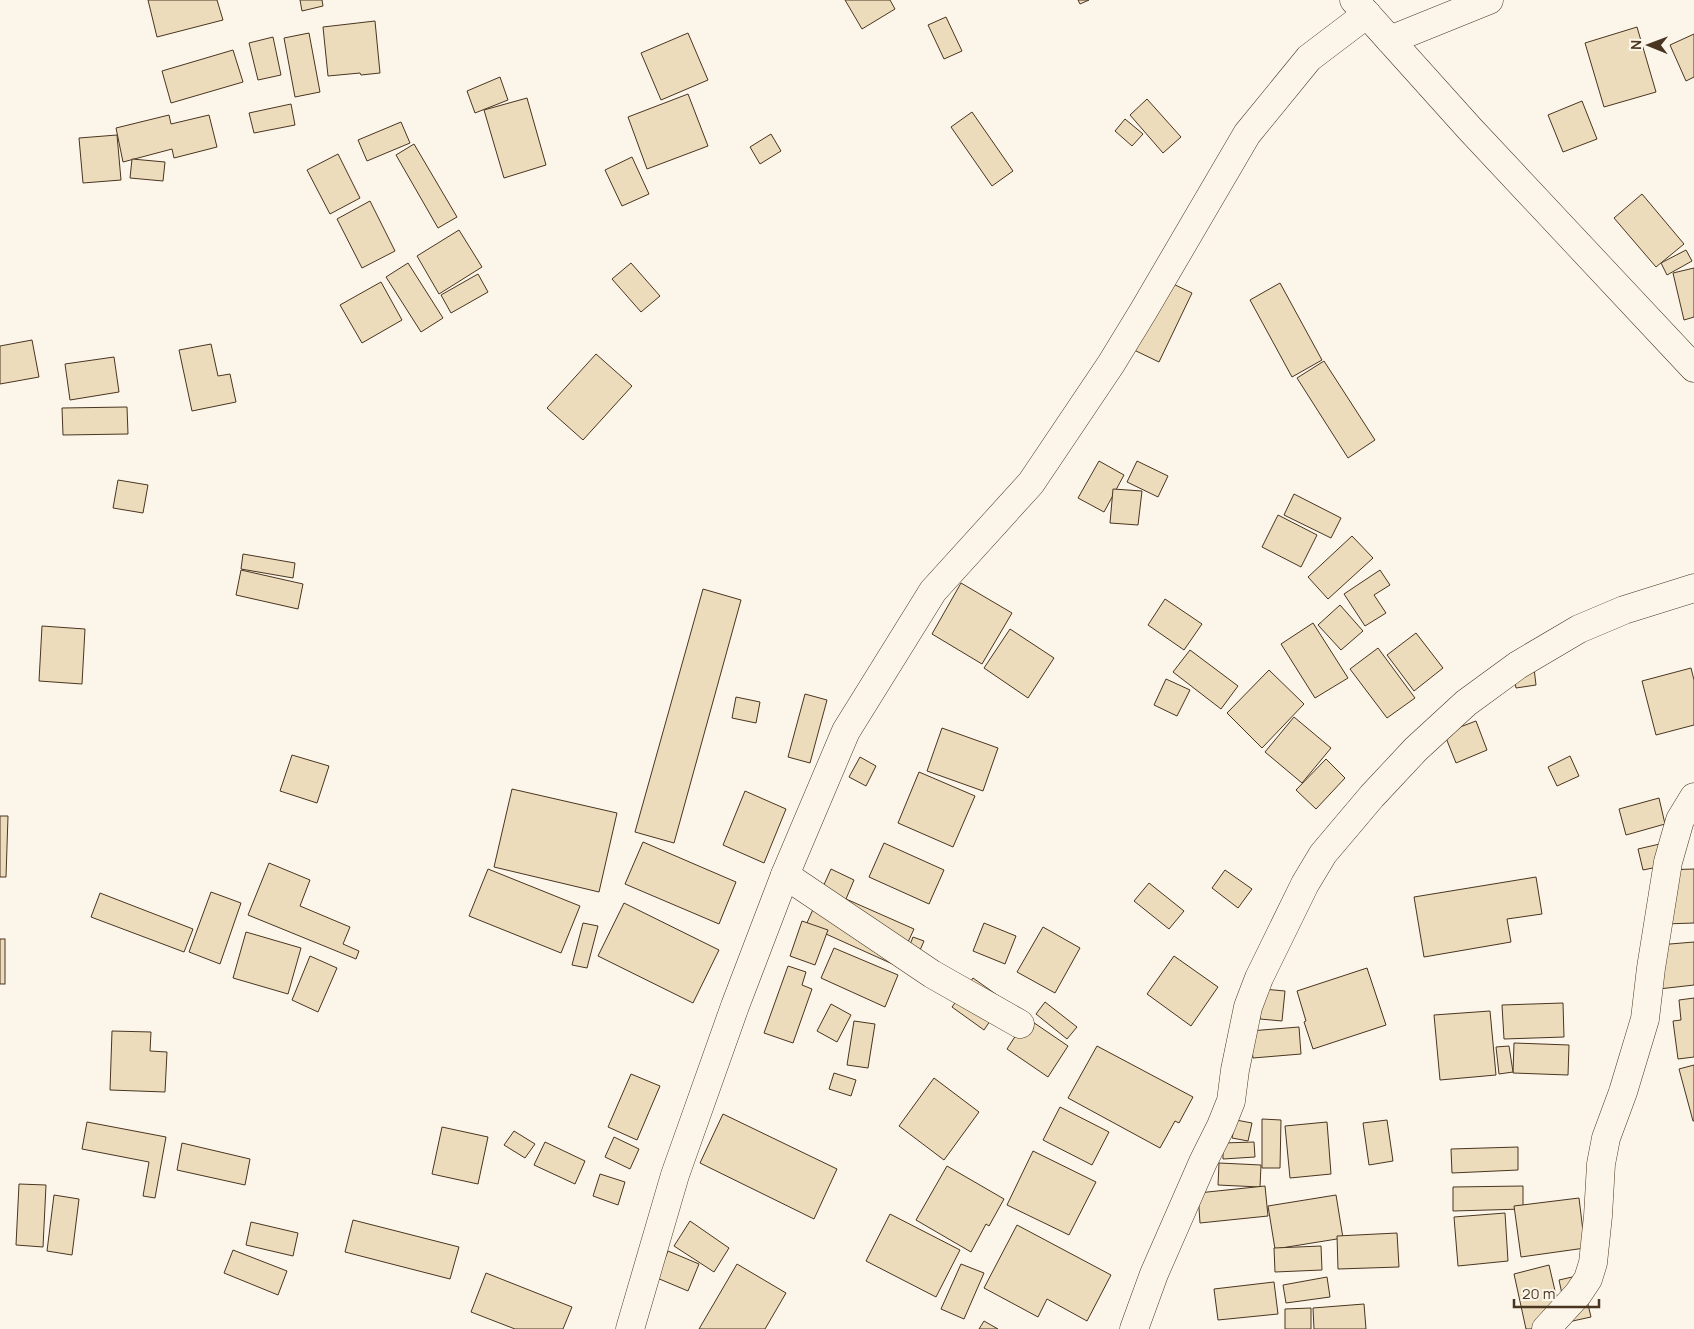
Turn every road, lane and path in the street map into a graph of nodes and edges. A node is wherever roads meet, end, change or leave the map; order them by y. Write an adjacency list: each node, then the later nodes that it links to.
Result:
1 (1489, 0): 3 (street)
2 (1360, 7): 3 (street); 7 (street)
3 (1390, 40): 4 (street)
4 (1694, 368)
5 (1694, 588): 10 (street)
6 (1694, 796): 11 (street)
7 (785, 875): 8 (street); 9 (street)
8 (1020, 1024)
9 (630, 1329)
10 (1134, 1329)
11 (1546, 1329)

